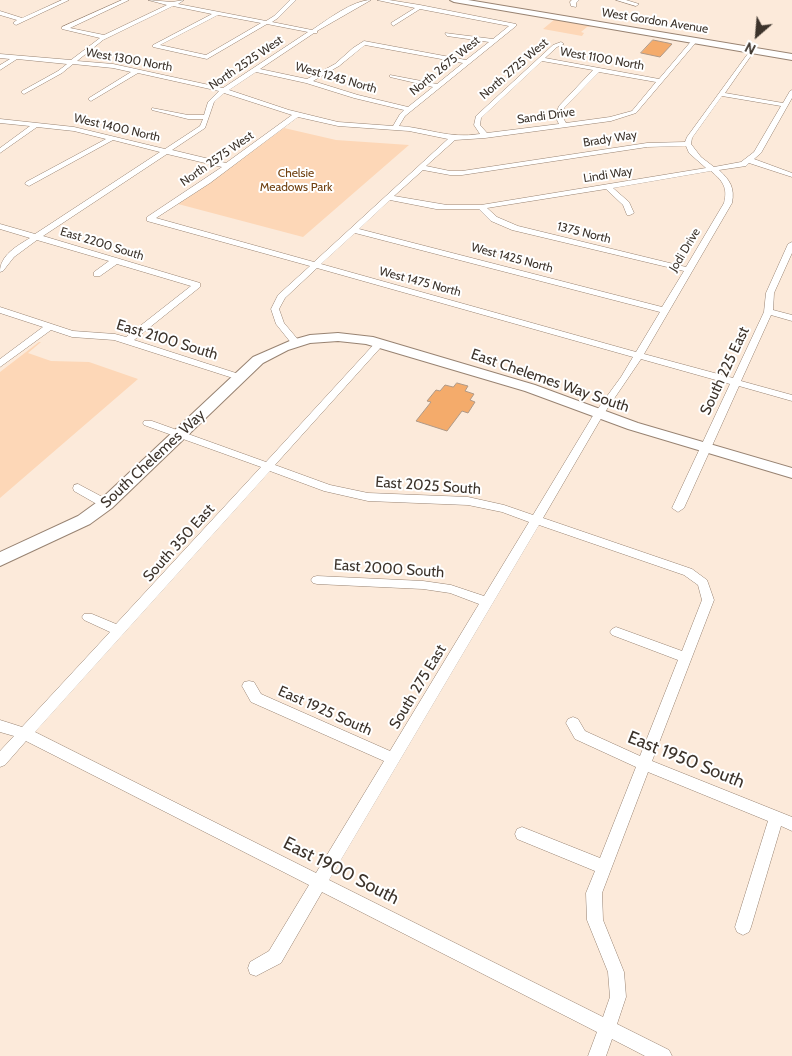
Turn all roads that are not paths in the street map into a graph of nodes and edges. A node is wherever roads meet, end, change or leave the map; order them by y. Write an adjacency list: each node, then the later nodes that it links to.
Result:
1 (66, 0): 11 (street)
2 (126, 0): 23 (street)
3 (151, 0): 12 (street)
4 (181, 0): 12 (street)
5 (293, 0): 19 (street)
6 (368, 0): 21 (street, North 2525 West)
7 (380, 0): 14 (street)
8 (454, 0): 15 (street, West Gordon Avenue)
9 (619, 0): 13 (street)
10 (46, 1): 11 (street)
11 (58, 4): 16 (street)
12 (173, 4): 17 (street); 23 (street)
13 (636, 4)
14 (420, 7): 18 (street); 20 (street)
15 (499, 8): 18 (street); 24 (street, West Gordon Avenue)
16 (0, 13)
17 (217, 13): 19 (street); 19 (street)
18 (485, 18): 25 (street, North 2675 West)
19 (268, 22): 21 (street)
20 (393, 24)
21 (315, 32): 35 (street, North 2525 West)
22 (447, 34): 25 (street)
23 (105, 37): 32 (street)
24 (695, 40): 27 (street, West Gordon Avenue); 40 (street, Sandi Drive)
25 (494, 41): 33 (street, North 2675 West)
26 (561, 44): 31 (street, North 2725 West)
27 (752, 50): 29 (street, West Gordon Avenue); 45 (street)
28 (0, 56): 30 (street, West 1300 North)
29 (792, 56)
30 (15, 58): 32 (street, West 1300 North); 34 (street)
31 (540, 59): 36 (street, West 1100 North); 56 (street, North 2725 West)
32 (72, 62): 37 (street, West 1300 North); 43 (street)
33 (466, 62): 39 (street); 41 (street, North 2675 West)
34 (0, 68)
35 (256, 70): 39 (street, West 1245 North); 42 (street, North 2525 West)
36 (597, 70): 40 (street, West 1100 North); 54 (street)
37 (136, 71): 42 (street, West 1300 North); 46 (street)
38 (392, 76): 41 (street)
39 (308, 81): 49 (street, West 1245 North)
40 (660, 81): 54 (street, Sandi Drive)
41 (437, 86): 49 (street, North 2675 West)
42 (224, 90): 50 (street, West 1300 North); 51 (street, North 2525 West)
43 (24, 92)
44 (792, 92): 47 (street)
45 (721, 94): 47 (street); 59 (street)
46 (91, 99)
47 (784, 105): 62 (street)
48 (154, 109): 51 (street)
49 (410, 109): 55 (street, North 2675 West)
50 (296, 115): 55 (street, Sandi Drive); 63 (street, North 2575 West)
51 (207, 117): 61 (street, North 2525 West)
52 (0, 121): 53 (street, West 1400 North)
53 (36, 125): 57 (street, West 1400 North); 60 (street)
54 (564, 125): 56 (street, Sandi Drive)
55 (395, 128): 58 (street, Sandi Drive)
56 (485, 136): 58 (street, Sandi Drive)
57 (112, 138): 61 (street, West 1400 North); 67 (street)
58 (453, 138): 64 (street)
59 (688, 144): 64 (street, Brady Way); 65 (street, Jodi Drive)
60 (0, 151)
61 (166, 151): 63 (street, West 1400 North); 75 (street, North 2525 West)
62 (749, 160): 65 (street, Lindi Way); 66 (street)
63 (228, 166): 72 (street, North 2575 West)
64 (422, 168): 69 (street)
65 (714, 170): 68 (street, Lindi Way); 80 (street, Jodi Drive)
66 (792, 175)
67 (29, 184)
68 (607, 186): 70 (street, Lindi Way); 71 (street)
69 (391, 198): 70 (street, Lindi Way); 74 (street)
70 (481, 206): 80 (street, 1375 North)
71 (630, 213)
72 (150, 220): 78 (street, West 1475 North)
73 (0, 226): 75 (street, East 2200 South)
74 (354, 230): 78 (street); 84 (street, West 1425 North)
75 (36, 237): 77 (street, East 2200 South); 79 (street, North 2525 West)
76 (792, 244): 81 (street, South 225 East)
77 (115, 261): 82 (street); 88 (street, East 2200 South)
78 (316, 266): 89 (street); 91 (street, West 1475 North)
79 (0, 268)
80 (688, 270): 84 (street, Jodi Drive)
81 (786, 270): 85 (street, South 225 East)
82 (97, 274)
83 (0, 310): 87 (street, East 2100 South)
84 (664, 310): 91 (street, Jodi Drive)
85 (768, 312): 86 (street); 94 (street, South 225 East)
86 (792, 318)
87 (50, 326): 88 (street, East 2100 South); 92 (street)
88 (128, 341): 93 (street, East 2100 South)
89 (295, 342): 90 (street, East Chelemes Way South); 93 (street, South Chelemes Way)
90 (379, 344): 96 (street, East Chelemes Way South); 100 (street, South 350 East)
91 (638, 355): 94 (street, West 1475 North); 96 (street, Jodi Drive)
92 (0, 364)
93 (239, 377): 98 (street, South Chelemes Way)
94 (736, 383): 95 (street, West 1475 North); 99 (street, South 225 East)
95 (792, 398)
96 (599, 414): 99 (street, East Chelemes Way South); 105 (street, South 275 East)
97 (148, 423): 98 (street, East 2025 South)
98 (180, 434): 100 (street, East 2025 South); 103 (street, South Chelemes Way)
99 (706, 447): 101 (street, East Chelemes Way South); 104 (street, South 225 East)
100 (268, 467): 105 (street, East 2025 South); 110 (street, South 350 East)
101 (792, 473)
102 (78, 488): 103 (street)
103 (106, 504): 106 (street, South Chelemes Way)
104 (678, 508)
105 (536, 520): 108 (street, South 275 East); 112 (street, East 2025 South)
106 (0, 560)
107 (317, 580): 108 (street, East 2000 South)
108 (487, 602): 117 (street, South 275 East)
109 (88, 617): 110 (street)
110 (119, 631): 116 (street, South 350 East)
111 (616, 632): 112 (street)
112 (686, 658): 119 (street)
113 (250, 686): 117 (street, East 1925 South)
114 (572, 724): 119 (street, East 1950 South)
115 (0, 726): 116 (street, East 1900 South)
116 (25, 734): 118 (street, South 350 East); 124 (street, East 1900 South)
117 (393, 759): 124 (street, South 275 East)
118 (0, 761)
119 (644, 764): 120 (street, East 1950 South); 123 (street)
120 (776, 817): 121 (street, East 1950 South); 125 (street)
121 (792, 824)
122 (522, 834): 123 (street)
123 (604, 868): 127 (street)
124 (320, 882): 126 (street, South 275 East); 127 (street, East 1900 South)
125 (743, 927)
126 (256, 968)
127 (607, 1028): 128 (street); 129 (street, East 1900 South)
128 (597, 1056)
129 (663, 1056)

